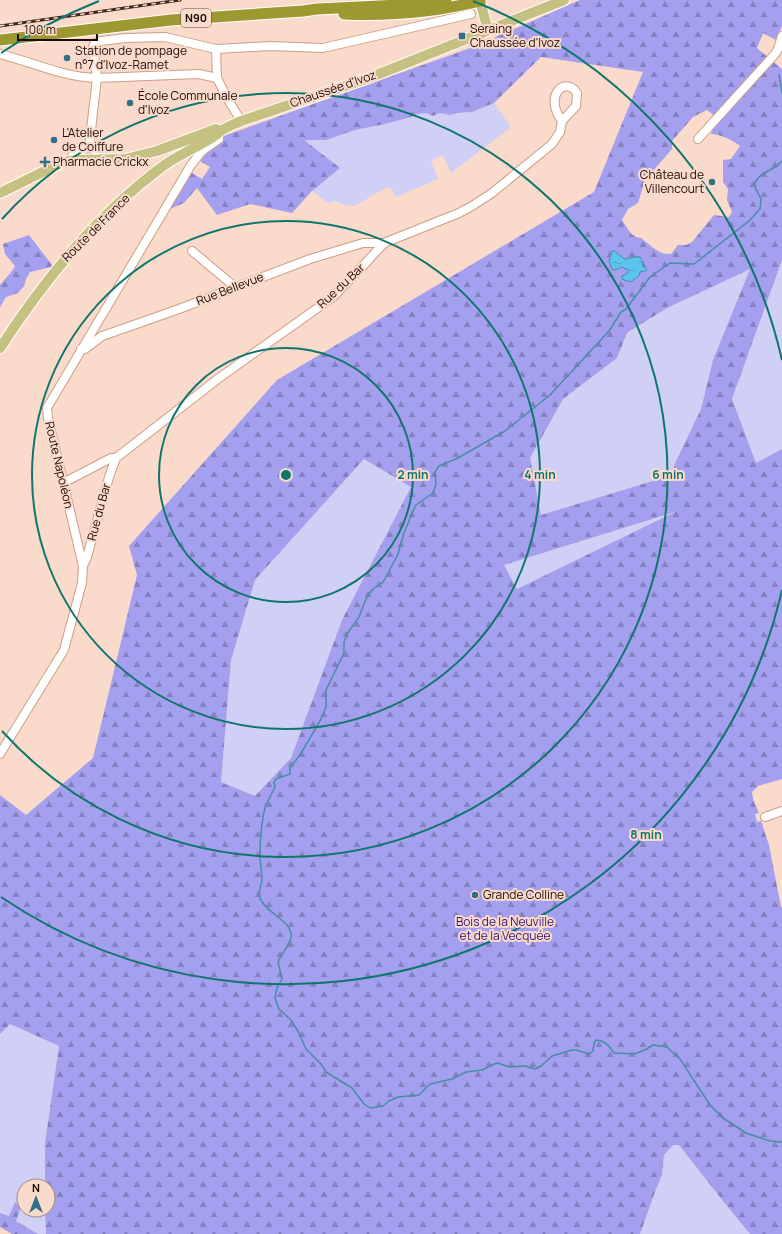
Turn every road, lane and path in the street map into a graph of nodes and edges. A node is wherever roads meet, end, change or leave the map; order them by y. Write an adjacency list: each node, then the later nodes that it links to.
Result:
1 (334, 0): 6 (highway)
2 (399, 0): 6 (highway, N90)
3 (446, 0): 6 (highway, N90)
4 (564, 0): 8 (main road, Chaussée d'Ivoz)
5 (480, 1): 6 (highway); 8 (main road)
6 (304, 8): 9 (highway, N90); 11 (highway, N90)
7 (471, 14): 12 (street)
8 (488, 30): 16 (main road, Chaussée d'Ivoz)
9 (0, 33)
10 (782, 36): 19 (street)
11 (0, 40)
12 (216, 49): 14 (street); 15 (street)
13 (0, 54): 14 (street)
14 (97, 78): 15 (street); 20 (street)
15 (217, 78): 16 (street)
16 (241, 121): 18 (main road, Chaussée d'Ivoz)
17 (562, 121): 24 (street, Rue du Bar)
18 (217, 134): 22 (main road, Chaussée d'Ivoz); 27 (main road, Route de France); 28 (street, Route Napoléon)
19 (698, 139)
20 (88, 147): 21 (street, Chaussée d'Ivoz); 22 (street)
21 (71, 160): 22 (main road, Chaussée d'Ivoz); 23 (main road, Chaussée d'Ivoz)
22 (104, 160)
23 (0, 193)
24 (384, 243): 26 (street, Rue Bellevue); 29 (street, Rue du Bar)
25 (192, 251): 26 (street)
26 (235, 287): 28 (street, Rue Bellevue)
27 (0, 348)
28 (81, 349): 30 (street, Route Napoléon)
29 (116, 458): 30 (street, Rue du Bar); 31 (street, Rue du Bar)
30 (63, 483): 31 (street, Route Napoléon)
31 (83, 566): 32 (street, Route Napoléon)
32 (0, 753)
33 (782, 811): 34 (street)
34 (765, 817)

